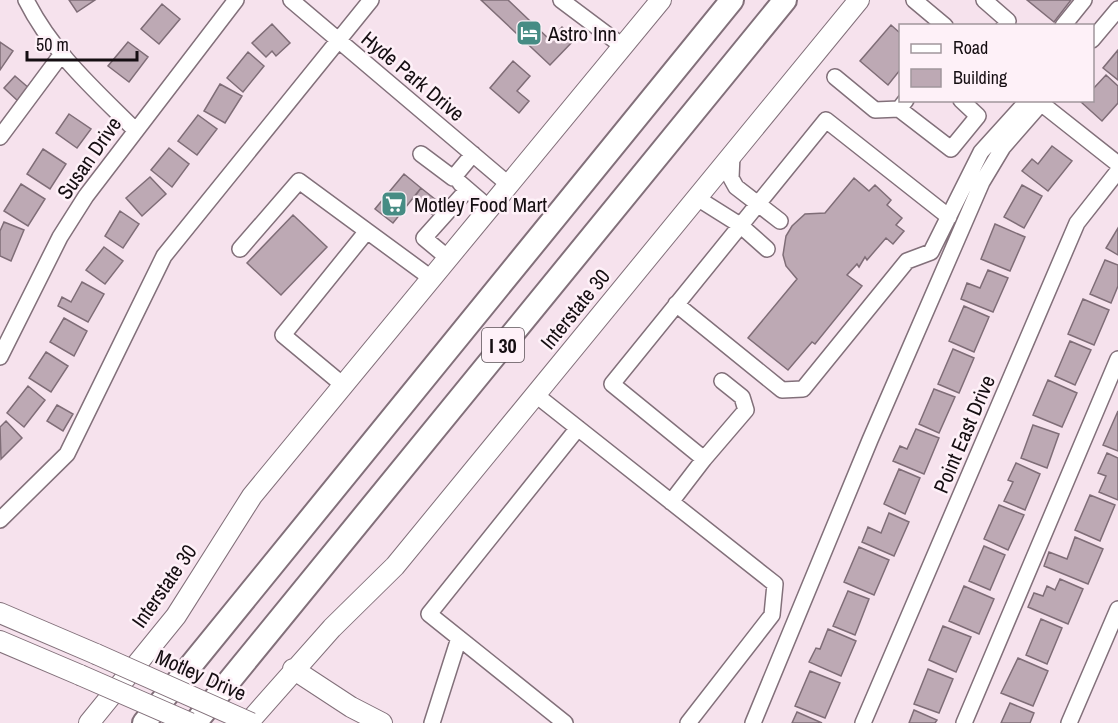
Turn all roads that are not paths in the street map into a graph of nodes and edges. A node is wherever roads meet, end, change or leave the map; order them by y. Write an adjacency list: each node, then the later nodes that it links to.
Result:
1 (26, 0): 20 (street)
2 (236, 0): 27 (street, Susan Drive)
3 (291, 0): 18 (street, Hyde Park Drive)
4 (371, 0): 18 (street)
5 (561, 0): 19 (street)
6 (661, 0): 19 (main road, Interstate 30)
7 (732, 0): 64 (highway, I 30)
8 (785, 0): 66 (highway, I 30)
9 (859, 0): 31 (main road, Interstate 30)
10 (914, 0): 14 (street)
11 (984, 0): 15 (street)
12 (1084, 0): 16 (street)
13 (1118, 9): 17 (street)
14 (943, 24)
15 (1008, 24)
16 (1065, 24)
17 (1094, 38)
18 (339, 40): 30 (street, Hyde Park Drive); 57 (street)
19 (621, 45): 35 (main road, Interstate 30)
20 (61, 55): 27 (street); 28 (street)
21 (835, 77): 26 (street)
22 (962, 102): 26 (street)
23 (1037, 102): 40 (street)
24 (1037, 102): 72 (street)
25 (1039, 102): 32 (street)
26 (902, 105)
27 (134, 129): 49 (street, Susan Drive)
28 (0, 137)
29 (421, 154): 34 (street)
30 (473, 154): 34 (street); 35 (street, Hyde Park Drive)
31 (732, 155): 37 (main road, Interstate 30); 38 (street)
32 (1118, 164)
33 (1118, 171): 73 (street, Point East Drive)
34 (453, 178): 36 (street)
35 (508, 184): 39 (main road, Interstate 30)
36 (467, 190): 39 (street); 46 (street)
37 (697, 198): 42 (street); 53 (main road, Interstate 30)
38 (758, 203): 40 (street); 41 (street); 42 (street)
39 (489, 208): 46 (main road, Interstate 30)
40 (949, 217): 48 (street)
41 (780, 221)
42 (740, 225): 45 (street); 48 (street)
43 (368, 231): 44 (street); 47 (street); 52 (street)
44 (240, 249)
45 (767, 249)
46 (448, 258): 47 (main road, Interstate 30)
47 (431, 278): 52 (main road, Interstate 30)
48 (676, 304): 55 (street)
49 (0, 357)
50 (1118, 359): 74 (street)
51 (722, 381): 55 (street)
52 (343, 385): 63 (main road, Interstate 30)
53 (536, 395): 54 (street); 62 (main road, Interstate 30)
54 (578, 428): 56 (street); 60 (street)
55 (704, 459): 56 (street)
56 (671, 502): 71 (street)
57 (0, 520)
58 (1118, 609): 75 (street)
59 (0, 613): 67 (main road, Motley Drive, bridge)
60 (459, 638): 69 (street); 70 (street)
61 (0, 641): 65 (main road, bridge)
62 (293, 669): 67 (main road, Interstate 30); 68 (main road)
63 (89, 723)
64 (144, 723)
65 (190, 723)
66 (195, 723)
67 (249, 723)
68 (382, 723)
69 (432, 723)
70 (566, 723)
71 (688, 723)
72 (753, 723)
73 (863, 723)
74 (964, 723)
75 (1069, 723)

